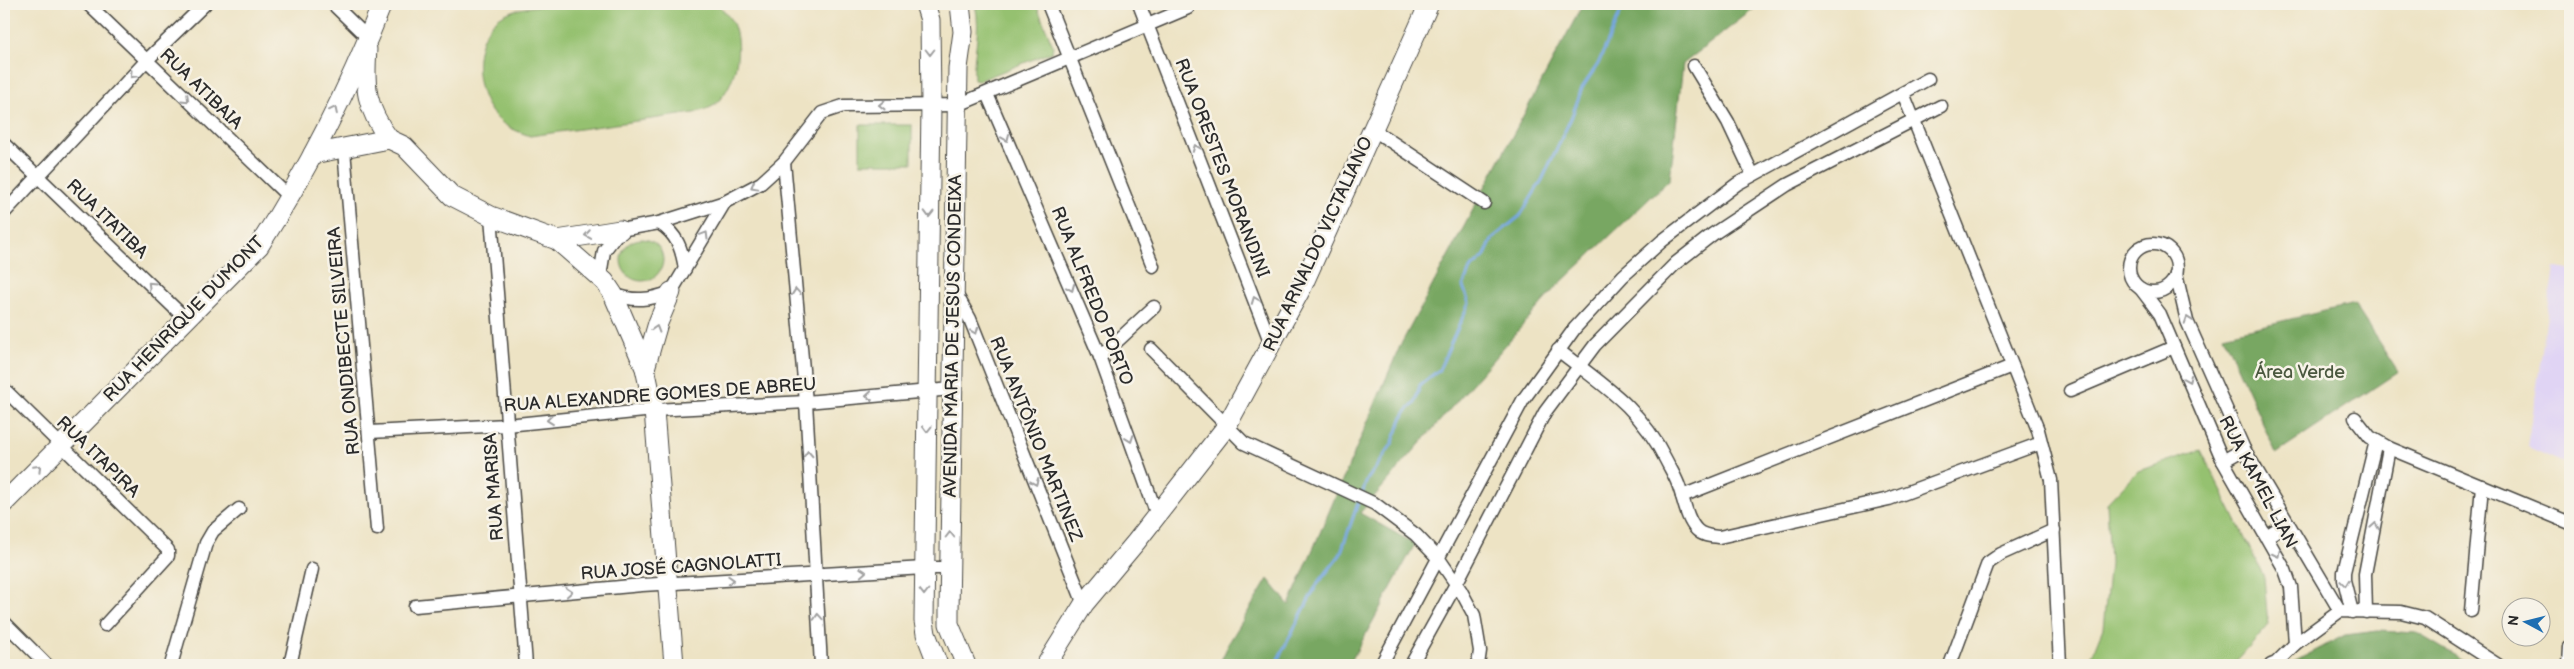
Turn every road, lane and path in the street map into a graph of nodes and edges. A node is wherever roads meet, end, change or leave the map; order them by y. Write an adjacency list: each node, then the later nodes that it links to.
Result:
1 (88, 4): 14 (street, RUA ATIBAIA)
2 (205, 4): 14 (street)
3 (333, 4): 12 (street)
4 (382, 4): 12 (street, RUA HENRIQUE DUMONT)
5 (925, 4): 19 (street, AVENIDA MARIA DE JESUS CONDEIXA, one-way to 19)
6 (960, 4): 20 (street, AVENIDA MARIA DE JESUS CONDEIXA)
7 (1048, 4): 13 (street)
8 (1139, 4): 11 (street, RUA ORESTES MORANDINI)
9 (1429, 4): 23 (street, RUA ARNALDO VICTALIANO)
10 (1188, 8): 11 (street)
11 (1148, 24): 13 (street); 49 (street, RUA ORESTES MORANDINI, one-way to 11)
12 (368, 38): 24 (street); 27 (street, RUA HENRIQUE DUMONT, one-way to 12)
13 (1068, 58): 18 (street); 39 (street)
14 (146, 61): 30 (street, one-way to 30); 31 (street, RUA ATIBAIA, one-way to 31)
15 (1694, 66): 29 (street)
16 (1928, 79): 17 (street)
17 (1903, 93): 22 (street); 29 (street)
18 (987, 94): 20 (street); 53 (street, RUA ALFREDO PORTO, one-way to 53)
19 (931, 105): 20 (street); 28 (street, one-way to 28); 59 (street, AVENIDA MARIA DE JESUS CONDEIXA, one-way to 59)
20 (958, 105): 43 (street, AVENIDA MARIA DE JESUS CONDEIXA)
21 (1941, 106): 22 (street)
22 (1914, 120): 54 (street); 55 (street)
23 (1372, 129): 33 (street); 49 (street, RUA ARNALDO VICTALIANO)
24 (389, 139): 26 (street); 35 (street)
25 (4, 144): 30 (street, RUA ITATIBA)
26 (344, 150): 27 (street); 66 (street, RUA ONDIBECTE SILVEIRA)
27 (313, 154): 31 (street, RUA HENRIQUE DUMONT)
28 (784, 162): 32 (street, one-way to 32); 61 (street, one-way to 28)
29 (1753, 175): 52 (street)
30 (39, 178): 34 (street); 48 (street, RUA ITATIBA, one-way to 30)
31 (290, 198): 48 (street, RUA HENRIQUE DUMONT)
32 (725, 202): 36 (street); 40 (street, one-way to 32)
33 (1484, 203)
34 (4, 213)
35 (491, 216): 38 (street); 64 (street, RUA MARISA)
36 (659, 223): 37 (street); 40 (street)
37 (620, 230): 38 (street, one-way to 38); 42 (street)
38 (556, 240): 42 (street)
39 (1153, 266)
40 (685, 269): 45 (street)
41 (2176, 274): 44 (street); 44 (street); 71 (street, RUA KAMEL LIAN, one-way to 41)
42 (600, 276): 46 (street)
43 (953, 288): 58 (street, AVENIDA MARIA DE JESUS CONDEIXA); 93 (street, RUA ANTÔNIO MARTINEZ, one-way to 93)
44 (2141, 290): 50 (street, RUA KAMEL LIAN)
45 (671, 292): 46 (street); 56 (street, one-way to 45)
46 (613, 294): 56 (street)
47 (1154, 307): 53 (street)
48 (186, 319): 69 (street, RUA HENRIQUE DUMONT)
49 (1272, 346): 65 (street, RUA ARNALDO VICTALIANO)
50 (2174, 347): 60 (street); 72 (street, RUA KAMEL LIAN, one-way to 72)
51 (1151, 350): 65 (street)
52 (1558, 350): 54 (street); 85 (street)
53 (1100, 357): 77 (street, RUA ALFREDO PORTO, one-way to 77)
54 (1579, 366): 74 (street); 91 (street)
55 (2012, 366): 68 (street); 74 (street)
56 (645, 368): 62 (street)
57 (4, 389): 69 (street, RUA ITAPIRA)
58 (952, 389): 59 (street, RUA ALEXANDRE GOMES DE ABREU); 87 (street, AVENIDA MARIA DE JESUS CONDEIXA, one-way to 58)
59 (928, 391): 61 (street, RUA ALEXANDRE GOMES DE ABREU, one-way to 61); 86 (street, AVENIDA MARIA DE JESUS CONDEIXA, one-way to 86)
60 (2070, 391)
61 (806, 402): 62 (street, RUA ALEXANDRE GOMES DE ABREU); 89 (street, one-way to 61)
62 (654, 410): 64 (street, RUA ALEXANDRE GOMES DE ABREU, one-way to 64); 90 (street)
63 (2355, 418): 67 (street)
64 (507, 424): 66 (street, RUA ALEXANDRE GOMES DE ABREU); 92 (street, RUA MARISA)
65 (1226, 427): 77 (street, RUA ARNALDO VICTALIANO); 85 (street)
66 (370, 432): 80 (street, RUA ONDIBECTE SILVEIRA)
67 (2376, 441): 70 (street); 82 (street)
68 (2041, 442): 74 (street); 81 (street)
69 (60, 445): 75 (street, RUA HENRIQUE DUMONT, one-way to 69); 99 (street, RUA ITAPIRA)
70 (2389, 448): 73 (street); 84 (street, one-way to 70)
71 (2244, 449): 72 (street); 78 (street, RUA KAMEL LIAN)
72 (2223, 460): 83 (street, RUA KAMEL LIAN)
73 (2482, 486): 79 (street); 95 (street)
74 (1682, 496)
75 (4, 503)
76 (239, 509): 103 (street)
77 (1157, 515): 93 (street, RUA ARNALDO VICTALIANO)
78 (2288, 523): 83 (street); 96 (street, RUA KAMEL LIAN)
79 (2570, 523)
80 (377, 530)
81 (2054, 530): 114 (street); 115 (street)
82 (2354, 534): 84 (street); 96 (street, one-way to 96)
83 (2268, 536): 100 (street, RUA KAMEL LIAN, one-way to 100)
84 (2371, 547): 97 (street)
85 (1439, 559): 91 (street); 111 (street)
86 (924, 568): 87 (street, RUA JOSÉ CAGNOLATTI); 89 (street, RUA JOSÉ CAGNOLATTI, one-way to 86); 108 (street, AVENIDA MARIA DE JESUS CONDEIXA, one-way to 108)
87 (950, 568): 109 (street, AVENIDA MARIA DE JESUS CONDEIXA)
88 (312, 569): 104 (street)
89 (815, 575): 90 (street, RUA JOSÉ CAGNOLATTI, one-way to 89); 107 (street, one-way to 89)
90 (668, 584): 92 (street, RUA JOSÉ CAGNOLATTI, one-way to 90); 106 (street)
91 (1456, 584): 112 (street); 113 (street)
92 (520, 596): 94 (street, RUA JOSÉ CAGNOLATTI); 105 (street, RUA MARISA)
93 (1084, 604): 110 (street, RUA ARNALDO VICTALIANO)
94 (415, 606)
95 (2471, 611)
96 (2346, 612): 97 (street); 100 (street)
97 (2366, 612): 117 (street)
98 (4, 622): 102 (street)
99 (105, 625)
100 (2295, 644): 116 (street)
101 (2570, 647): 118 (street)
102 (47, 665)
103 (171, 665)
104 (290, 665)
105 (526, 665)
106 (674, 665)
107 (821, 665)
108 (938, 665)
109 (966, 665)
110 (1046, 665)
111 (1381, 665)
112 (1411, 665)
113 (1478, 665)
114 (1950, 665)
115 (2060, 665)
116 (2271, 665)
117 (2498, 665)
118 (2568, 665)

